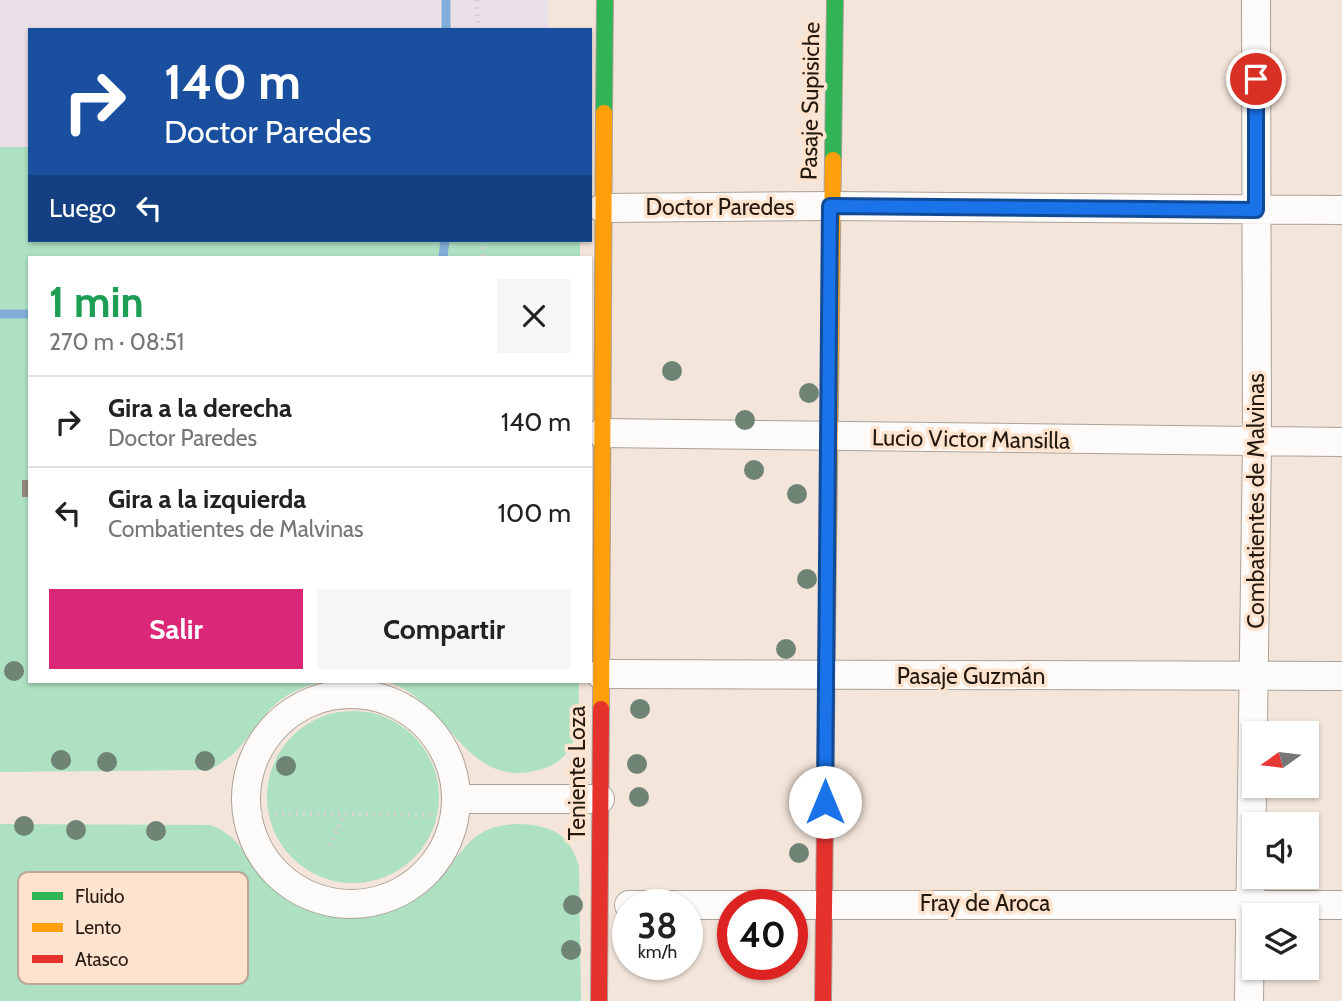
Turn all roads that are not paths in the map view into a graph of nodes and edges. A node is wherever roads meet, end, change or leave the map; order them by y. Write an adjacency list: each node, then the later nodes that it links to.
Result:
1 (605, 0): 5 (main road, Teniente Loza)
2 (835, 0): 4 (main road, Pasaje Supisiche)
3 (1256, 0): 6 (street, Combatientes de Malvinas)
4 (830, 206): 5 (street, Doctor Paredes); 6 (street, Doctor Paredes); 9 (main road, Pasaje Supisiche)
5 (602, 208): 8 (main road, Teniente Loza)
6 (1256, 210): 7 (street, Doctor Paredes); 10 (street, Combatientes de Malvinas)
7 (1342, 210)
8 (601, 433): 9 (street, Lucio Victor Mansilla); 12 (main road, Teniente Loza)
9 (830, 437): 10 (street, Lucio Victor Mansilla); 13 (main road, Pasaje Supisiche)
10 (1257, 442): 11 (street, Lucio Victor Mansilla); 14 (street, Combatientes de Malvinas)
11 (1342, 442)
12 (600, 674): 13 (street, Pasaje Guzmán); 17 (main road, Teniente Loza)
13 (825, 676): 14 (street, Pasaje Guzmán); 19 (main road, Pasaje Supisiche)
14 (1255, 676): 15 (street, Pasaje Guzmán); 20 (street, Combatientes de Malvinas)
15 (1342, 676)
16 (343, 687): 18 (street); 18 (street)
17 (600, 799): 18 (street); 23 (main road, Teniente Loza)
18 (456, 807)
19 (824, 903): 21 (street, Fray de Aroca); 22 (street, Fray de Aroca); 29 (main road, Pasaje Supisiche)
20 (1249, 903)
21 (703, 904)
22 (1242, 904)
23 (599, 905): 24 (street, Fray de Aroca); 28 (main road, Teniente Loza)
24 (612, 905)
25 (1319, 905): 26 (street, Fray de Aroca)
26 (1342, 905)
27 (1249, 980): 30 (street, Combatientes de Malvinas)
28 (599, 1001)
29 (823, 1001)
30 (1249, 1001)

